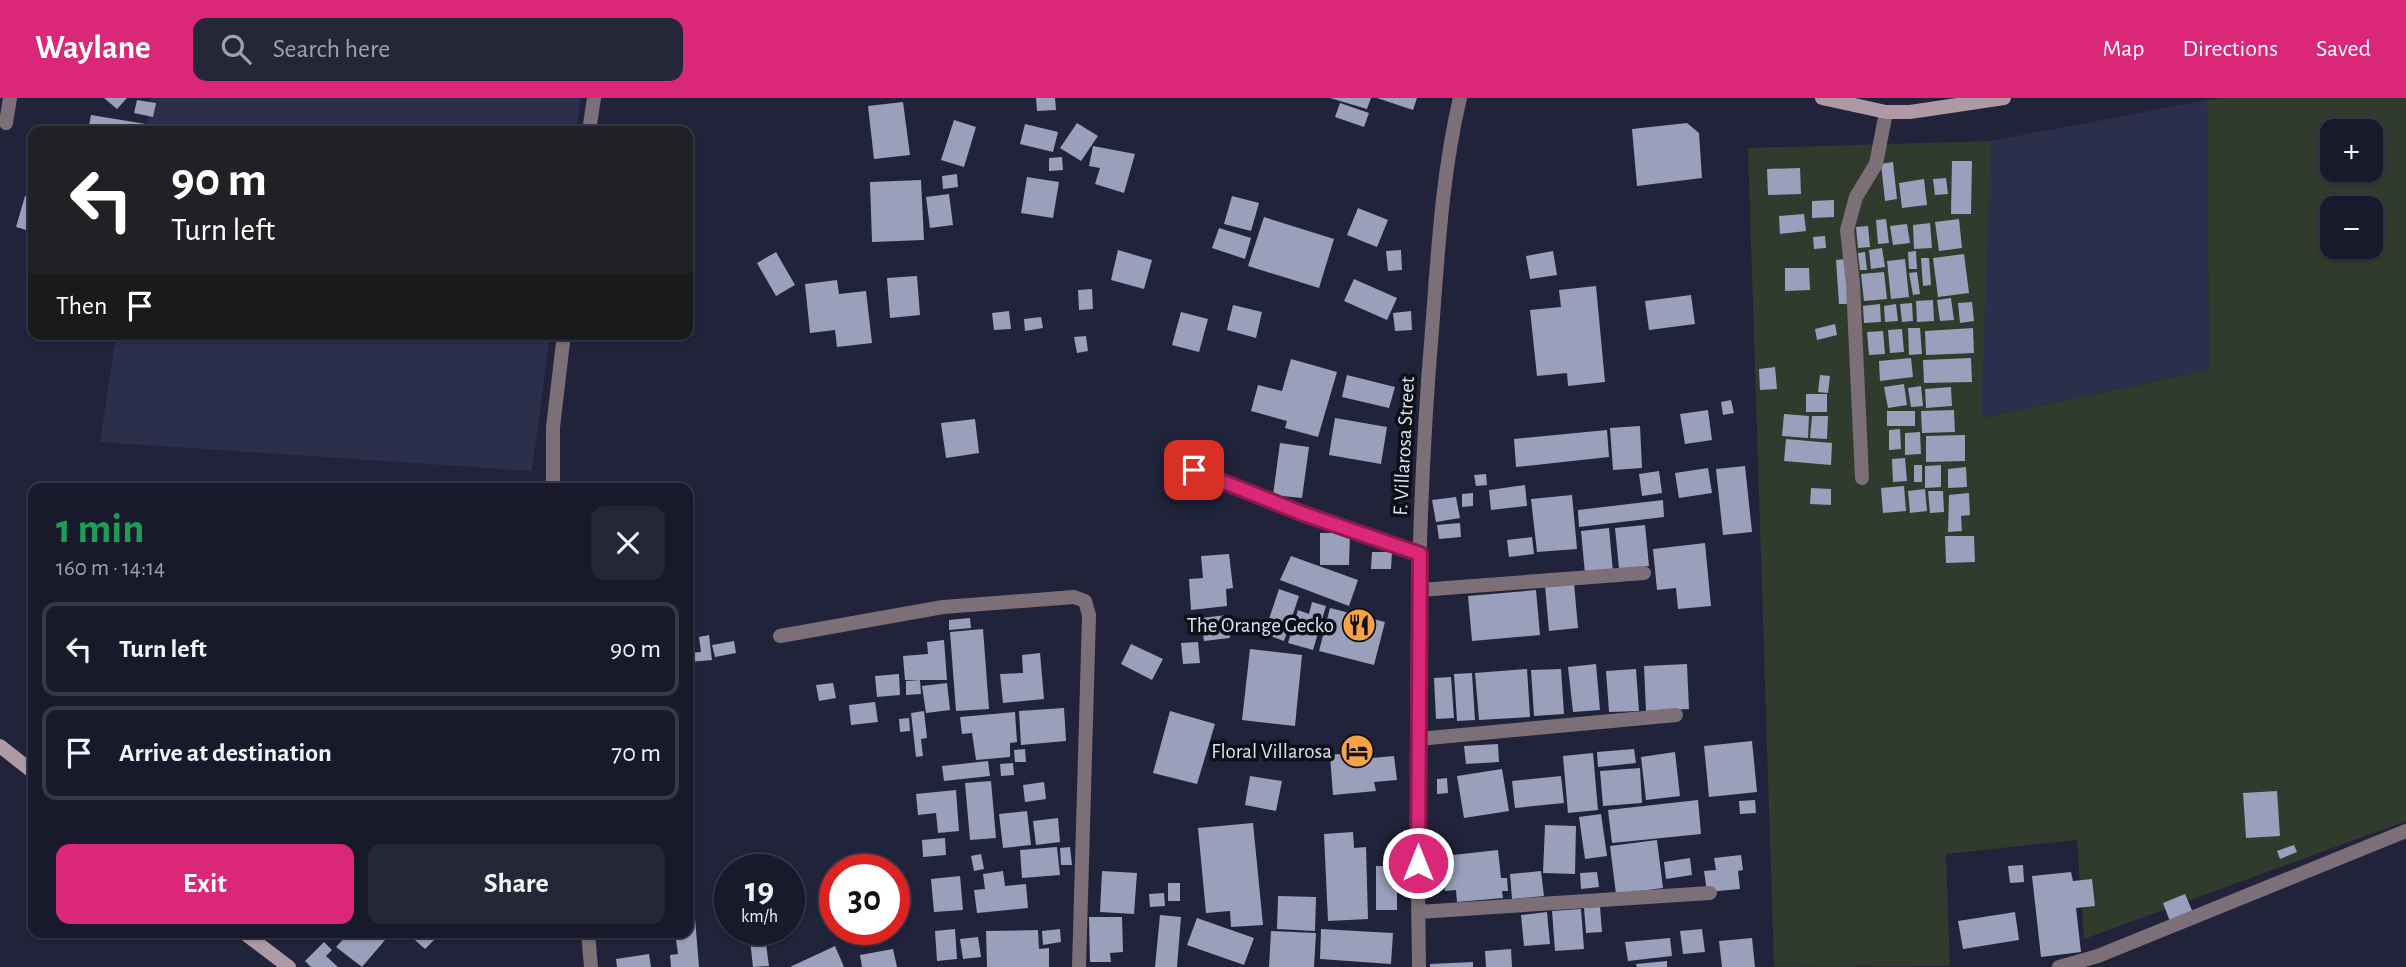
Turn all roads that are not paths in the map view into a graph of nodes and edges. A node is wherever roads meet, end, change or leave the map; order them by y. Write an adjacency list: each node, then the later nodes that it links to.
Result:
1 (10, 98): 7 (street)
2 (594, 98): 8 (street)
3 (1460, 98): 13 (street, F. Villarosa Street)
4 (1822, 98): 6 (street)
5 (2004, 98): 6 (street)
6 (1886, 111): 11 (street)
7 (6, 123)
8 (590, 126)
9 (563, 340): 12 (street)
10 (1194, 470): 13 (street)
11 (1862, 478)
12 (553, 483)
13 (1420, 554): 15 (street, F. Villarosa Street)
14 (1644, 573): 15 (street)
15 (1420, 590): 18 (street, F. Villarosa Street)
16 (780, 636): 28 (street)
17 (1676, 715): 18 (street)
18 (1418, 739): 23 (street, F. Villarosa Street)
19 (0, 747): 20 (street)
20 (28, 768)
21 (2406, 831): 30 (street)
22 (1710, 893): 23 (street)
23 (1418, 912): 29 (street, F. Villarosa Street)
24 (251, 938): 26 (street)
25 (588, 938): 27 (street)
26 (289, 967)
27 (590, 967)
28 (1079, 967)
29 (1419, 967)
30 (2059, 967)

